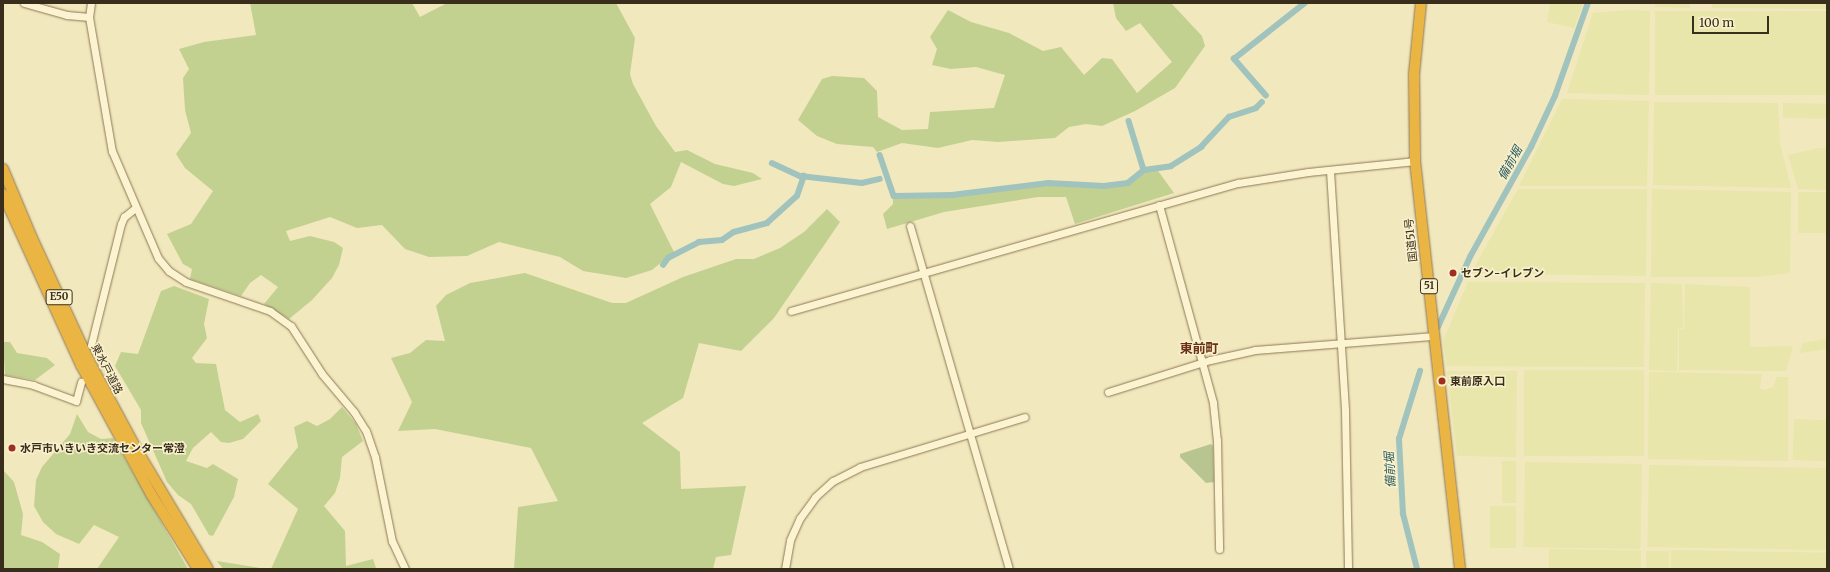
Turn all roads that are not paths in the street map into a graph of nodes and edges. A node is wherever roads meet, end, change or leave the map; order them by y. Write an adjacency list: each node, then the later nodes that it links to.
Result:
1 (24, 3): 4 (street)
2 (91, 3): 4 (street)
3 (1420, 3): 5 (highway, 国道51号 / 51)
4 (89, 17): 10 (street)
5 (1415, 161): 7 (street); 14 (highway, 国道51号 / 51)
6 (3, 169): 22 (highway, 東水戸道路 / E50)
7 (1330, 170): 9 (street); 15 (street)
8 (3, 194): 22 (highway, 東水戸道路 / E50)
9 (1158, 206): 12 (street); 17 (street)
10 (135, 208): 16 (street); 28 (street)
11 (910, 226): 12 (street)
12 (924, 273): 13 (street); 23 (street)
13 (791, 311)
14 (1434, 336): 15 (street); 32 (highway, 国道51号 / 51)
15 (1340, 344): 17 (street); 31 (street)
16 (91, 345)
17 (1203, 362): 20 (street); 24 (street)
18 (3, 379): 19 (street)
19 (81, 382)
20 (1108, 392)
21 (1025, 417): 23 (street)
22 (118, 425): 25 (highway, 東水戸道路 / E50)
23 (970, 433): 29 (street); 30 (street)
24 (1219, 548)
25 (195, 557): 26 (highway, 東水戸道路 / E50); 27 (highway, 東水戸道路 / E50)
26 (198, 569)
27 (208, 569)
28 (405, 569)
29 (785, 569)
30 (1009, 569)
31 (1348, 569)
32 (1460, 569)

